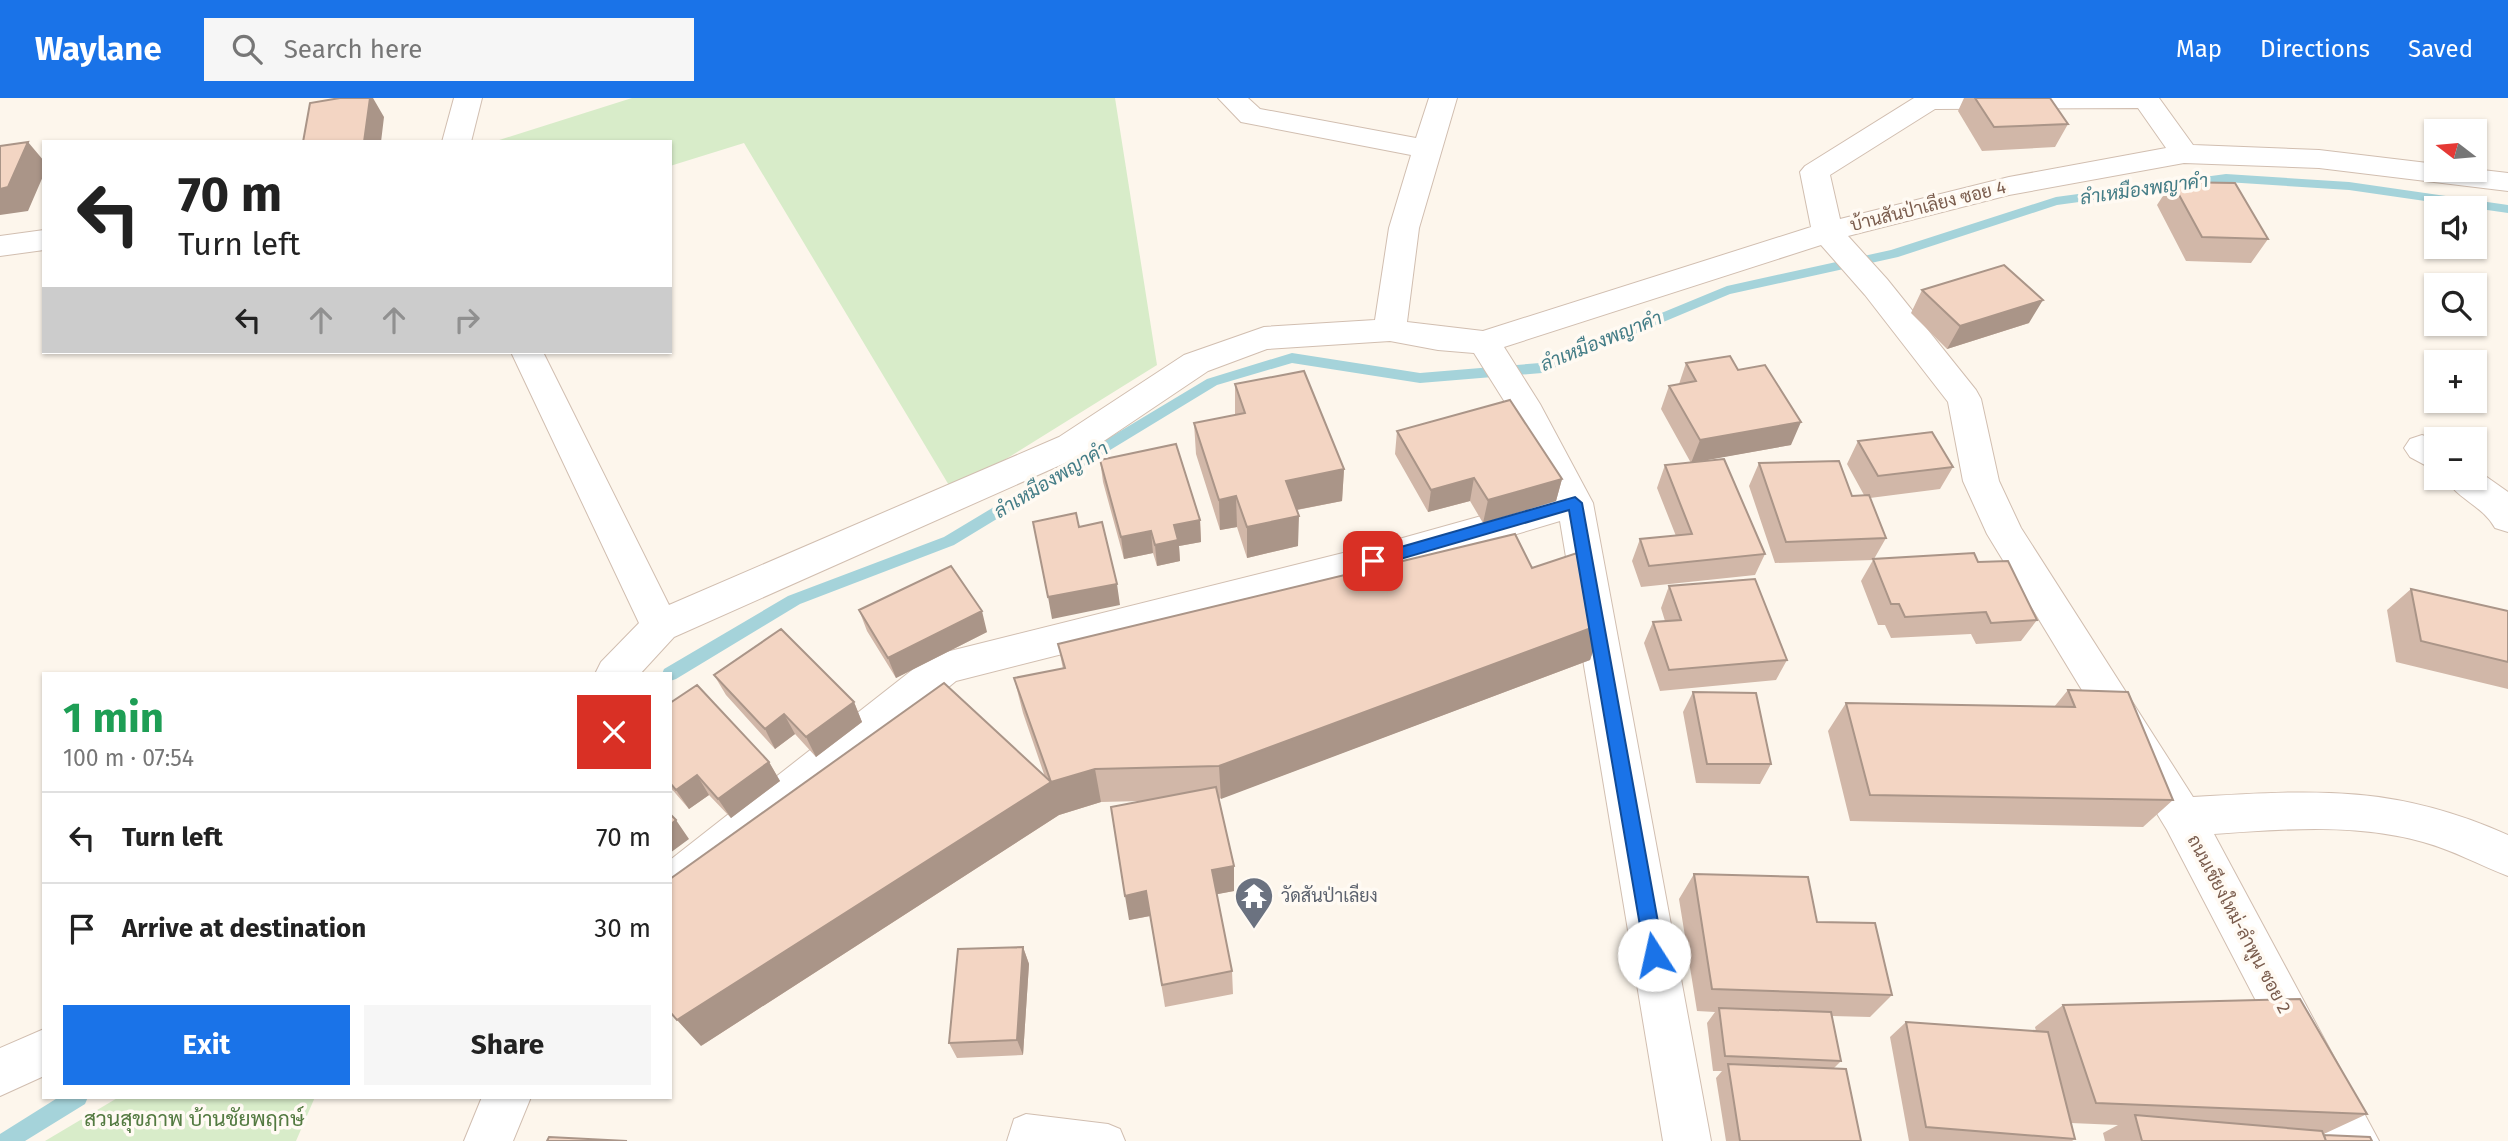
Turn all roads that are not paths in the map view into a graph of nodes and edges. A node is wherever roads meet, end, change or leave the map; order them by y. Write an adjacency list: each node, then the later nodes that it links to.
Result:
1 (468, 98): 5 (street)
2 (1232, 98): 6 (street)
3 (1443, 98): 6 (street)
4 (2146, 99): 7 (street); 9 (street)
5 (457, 140)
6 (1426, 149): 12 (street)
7 (2184, 154): 8 (street, บ้านสันป่าเลียง ซอย 4); 9 (street, บ้านสันป่าเลียง ซอย 4)
8 (2508, 182)
9 (1834, 239): 14 (street); 20 (street, บ้านสันป่าเลียง ซอย 4)
10 (42, 240): 11 (street)
11 (0, 246)
12 (1390, 330): 14 (street); 18 (street)
13 (528, 354): 18 (street)
14 (1493, 355): 16 (street)
15 (2479, 490): 17 (street)
16 (1575, 503): 22 (street); 29 (street)
17 (2508, 518)
18 (660, 626): 19 (street)
19 (617, 672)
20 (2182, 817): 21 (street); 30 (street, ถนนเชียงใหม่-ลำพูน ซอย 2)
21 (2508, 856)
22 (672, 885)
23 (42, 1053): 24 (street)
24 (0, 1072)
25 (506, 1099): 26 (street)
26 (488, 1141)
27 (1024, 1141): 28 (lane)
28 (1108, 1141)
29 (1687, 1141)
30 (2356, 1141)

